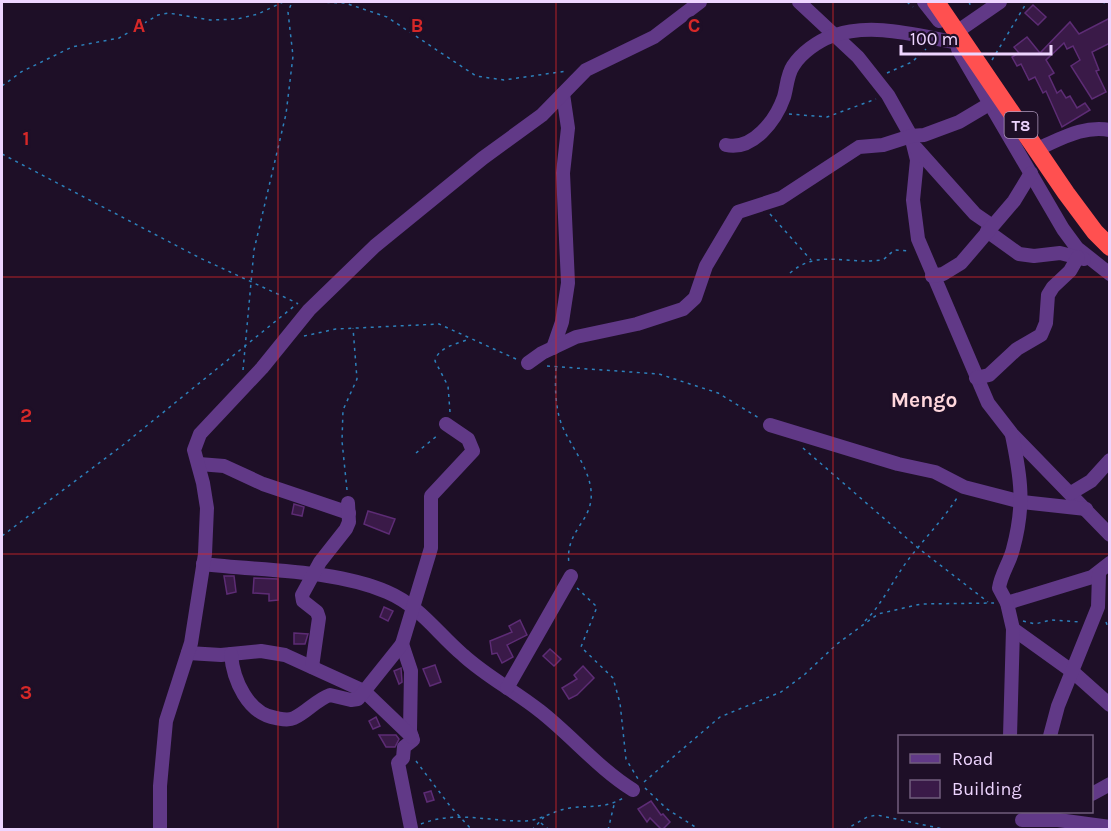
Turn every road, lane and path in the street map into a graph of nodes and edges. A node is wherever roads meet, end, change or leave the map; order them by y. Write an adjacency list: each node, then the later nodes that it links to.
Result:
1 (282, 2): 16 (path)
2 (292, 2): 37 (path)
3 (319, 2): 15 (path)
4 (700, 2): 15 (street)
5 (800, 2): 12 (street)
6 (924, 2): 13 (street)
7 (936, 2): 13 (highway, T8)
8 (1000, 2): 13 (street)
9 (1027, 2): 14 (path)
10 (1102, 2): 11 (path)
11 (1110, 4)
12 (835, 35): 13 (street); 18 (street); 20 (street)
13 (956, 37): 14 (highway, T8); 19 (street)
14 (985, 70): 24 (highway, T8)
15 (578, 77): 17 (street)
16 (2, 86)
17 (563, 94): 40 (street); 42 (street)
18 (888, 95): 20 (path); 22 (street)
19 (991, 103): 22 (street); 26 (street)
20 (776, 113): 23 (street)
21 (1110, 130): 24 (street)
22 (913, 142): 27 (street); 28 (street); 30 (street)
23 (726, 145)
24 (1037, 149): 29 (highway, T8)
25 (2, 154): 37 (path)
26 (1031, 173): 28 (street); 33 (street)
27 (758, 205): 32 (path); 42 (street)
28 (989, 228): 31 (street); 36 (street)
29 (1110, 247)
30 (921, 249): 32 (path); 36 (street)
31 (1077, 257): 33 (street); 46 (street)
32 (811, 260): 34 (path)
33 (1092, 262): 35 (street)
34 (790, 273)
35 (1110, 274)
36 (932, 276): 46 (street)
37 (251, 280): 41 (path); 41 (path)
38 (352, 328): 39 (path); 40 (path); 57 (path)
39 (470, 339): 43 (path); 47 (path)
40 (281, 344): 53 (street)
41 (247, 345): 45 (path); 60 (path)
42 (553, 348): 43 (street)
43 (528, 363): 44 (path)
44 (556, 367): 48 (path); 66 (path)
45 (242, 372)
46 (976, 378): 49 (street)
47 (446, 424): 51 (path); 68 (street)
48 (770, 425): 54 (street)
49 (1012, 434): 55 (street); 56 (street)
50 (798, 444): 61 (path)
51 (416, 453)
52 (1110, 460): 55 (street)
53 (199, 464): 57 (street); 63 (street)
54 (964, 487): 56 (street); 61 (path)
55 (1071, 493): 58 (street)
56 (1022, 502): 58 (street); 69 (street)
57 (349, 508): 64 (street)
58 (1086, 508): 59 (street)
59 (1110, 534)
60 (2, 536)
61 (918, 548): 67 (path); 71 (path)
62 (1110, 563): 65 (street)
63 (203, 564): 64 (street); 73 (street)
64 (313, 574): 68 (street); 75 (street)
65 (1099, 574): 69 (street); 70 (street)
66 (570, 579): 77 (street); 85 (path)
67 (988, 602): 69 (path); 71 (path)
68 (412, 606): 72 (street); 77 (street)
69 (1011, 616): 70 (path); 76 (street); 80 (street)
70 (1093, 621): 76 (street)
71 (862, 624): 85 (path)
72 (402, 644): 78 (street); 82 (street)
73 (188, 653): 74 (street); 95 (street)
74 (231, 654): 75 (street); 78 (street)
75 (312, 667): 78 (street)
76 (1073, 672): 79 (street); 81 (street)
77 (507, 688): 85 (street)
78 (364, 691): 82 (street)
79 (1110, 705)
80 (1010, 735)
81 (1050, 735)
82 (412, 737): 83 (street)
83 (403, 749): 89 (path); 94 (street)
84 (1110, 784): 86 (street)
85 (637, 787): 87 (path); 100 (path)
86 (1093, 793)
87 (614, 804): 90 (path); 99 (path)
88 (1062, 816): 91 (street); 93 (street)
89 (461, 817): 90 (path); 94 (path); 96 (path)
90 (544, 818): 92 (path)
91 (1022, 819)
92 (540, 822): 97 (path); 98 (path)
93 (1110, 827)
94 (411, 828)
95 (160, 830)
96 (472, 830)
97 (532, 830)
98 (549, 830)
99 (608, 830)
100 (700, 830)
101 (845, 830): 102 (path)
102 (948, 830)

